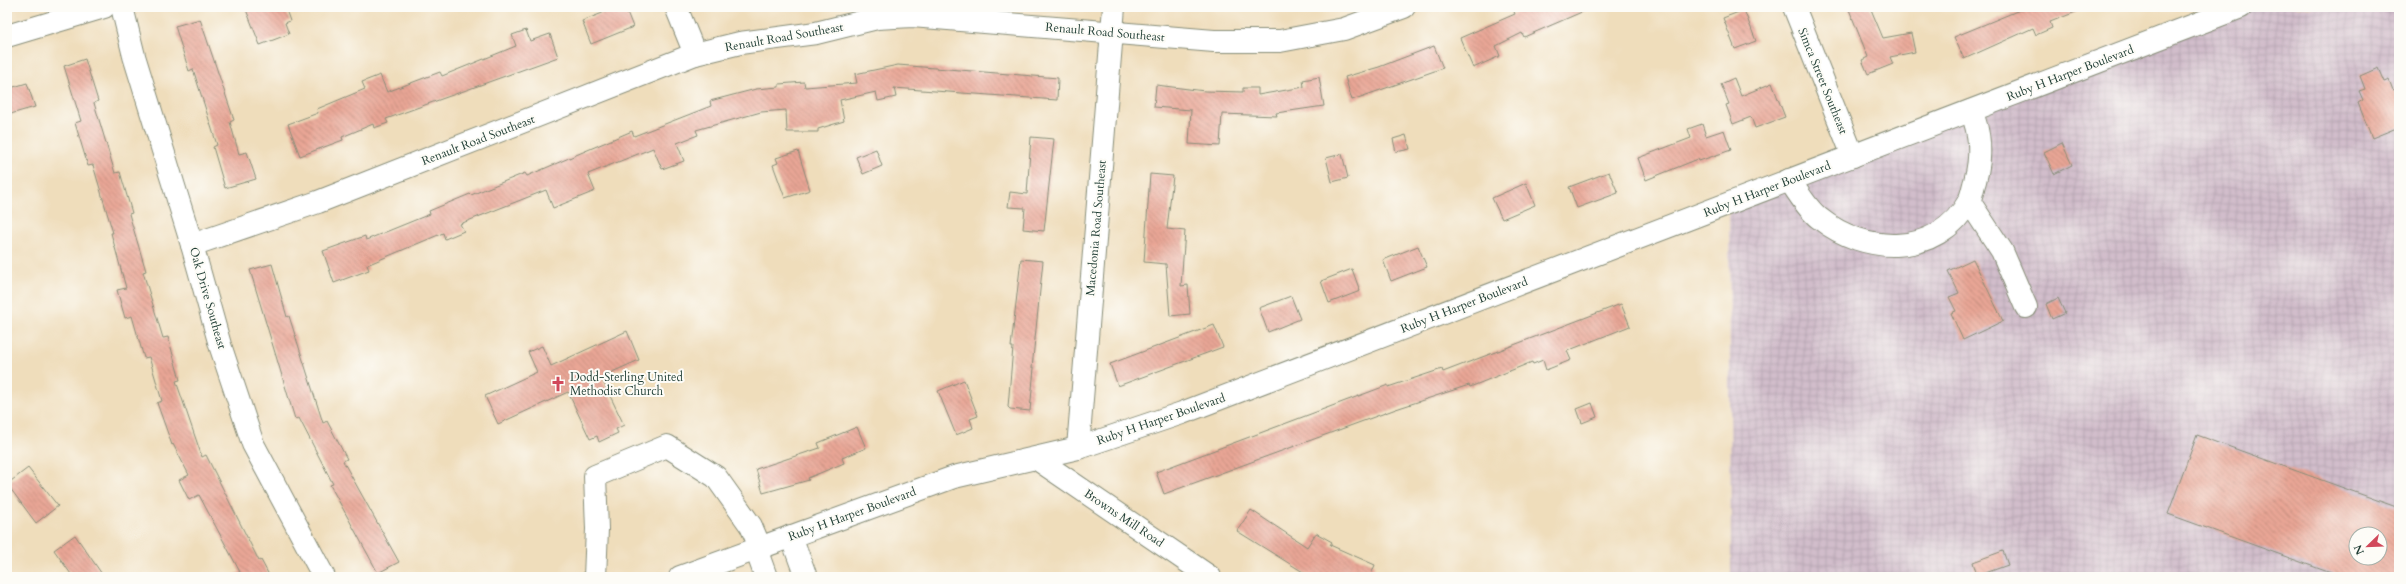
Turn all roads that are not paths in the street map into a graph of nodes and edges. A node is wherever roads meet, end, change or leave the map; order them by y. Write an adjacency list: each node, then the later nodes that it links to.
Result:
1 (104, 7): 10 (street)
2 (122, 7): 16 (street, Oak Drive Southeast)
3 (676, 7): 11 (street)
4 (1114, 7): 9 (street, Macedonia Road Southeast)
5 (1404, 7): 9 (street, Renault Road Southeast)
6 (1794, 7): 13 (street, Simca Street Southeast)
7 (2241, 7): 12 (street, Ruby H Harper Boulevard)
8 (951, 13): 9 (street, Renault Road Southeast); 11 (street, Renault Road Southeast)
9 (1112, 33): 18 (street, Macedonia Road Southeast)
10 (7, 36)
11 (695, 54): 16 (street, Renault Road Southeast)
12 (1971, 111): 13 (street, Ruby H Harper Boulevard); 15 (street)
13 (1853, 156): 14 (street, Ruby H Harper Boulevard)
14 (1789, 180): 15 (street); 18 (street, Ruby H Harper Boulevard)
15 (1969, 201): 17 (street)
16 (192, 245): 22 (street, Oak Drive Southeast)
17 (2026, 307)
18 (1078, 448): 19 (street, Ruby H Harper Boulevard)
19 (1037, 459): 20 (street, Ruby H Harper Boulevard); 27 (street, Browns Mill Road)
20 (791, 536): 21 (street, Ruby H Harper Boulevard); 26 (street)
21 (758, 548): 23 (street); 24 (street, Ruby H Harper Boulevard); 25 (street)
22 (324, 577)
23 (595, 577)
24 (680, 577)
25 (766, 577)
26 (806, 577)
27 (1210, 577)

